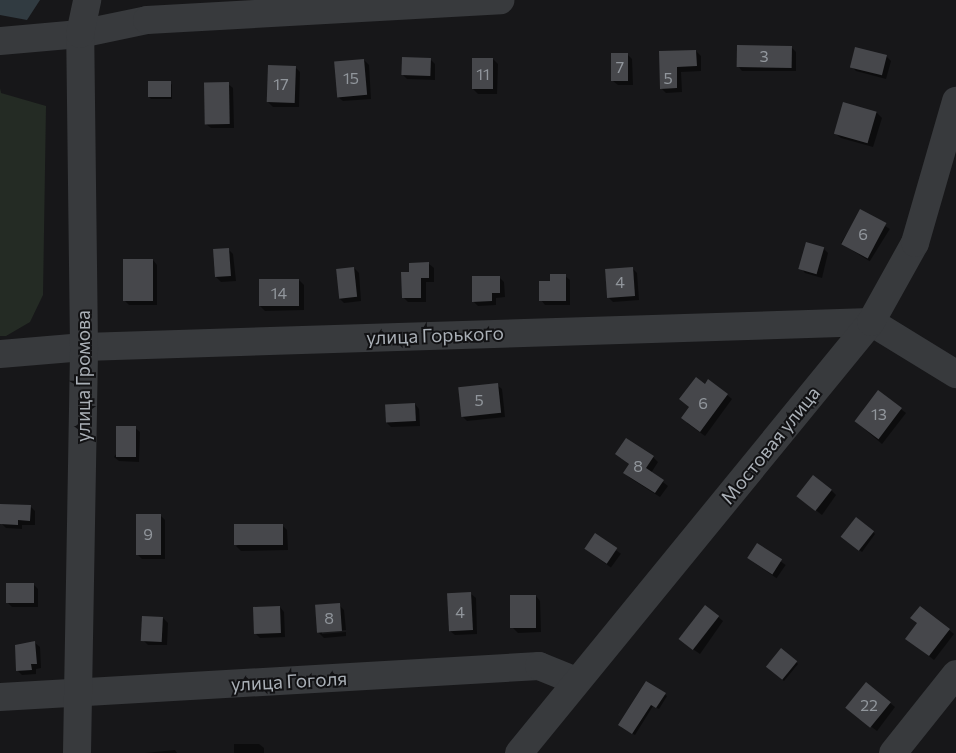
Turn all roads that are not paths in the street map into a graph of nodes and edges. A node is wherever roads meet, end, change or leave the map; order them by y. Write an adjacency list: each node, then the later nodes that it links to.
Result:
1 (88, 0): 3 (street, улица Громова)
2 (500, 0): 3 (street)
3 (80, 34): 4 (street); 7 (street, улица Громова)
4 (0, 41)
5 (956, 101): 6 (street, Мостовая улица)
6 (871, 322): 7 (street, улица Горького); 9 (street); 11 (street, Мостовая улица)
7 (84, 347): 8 (street, улица Горького); 12 (street, улица Громова)
8 (0, 354)
9 (956, 374)
10 (956, 674): 16 (street)
11 (576, 681): 12 (street, улица Гоголя); 15 (street, Мостовая улица)
12 (79, 693): 13 (street, улица Гоголя); 14 (street, улица Громова)
13 (0, 697)
14 (77, 753)
15 (519, 753)
16 (894, 753)

